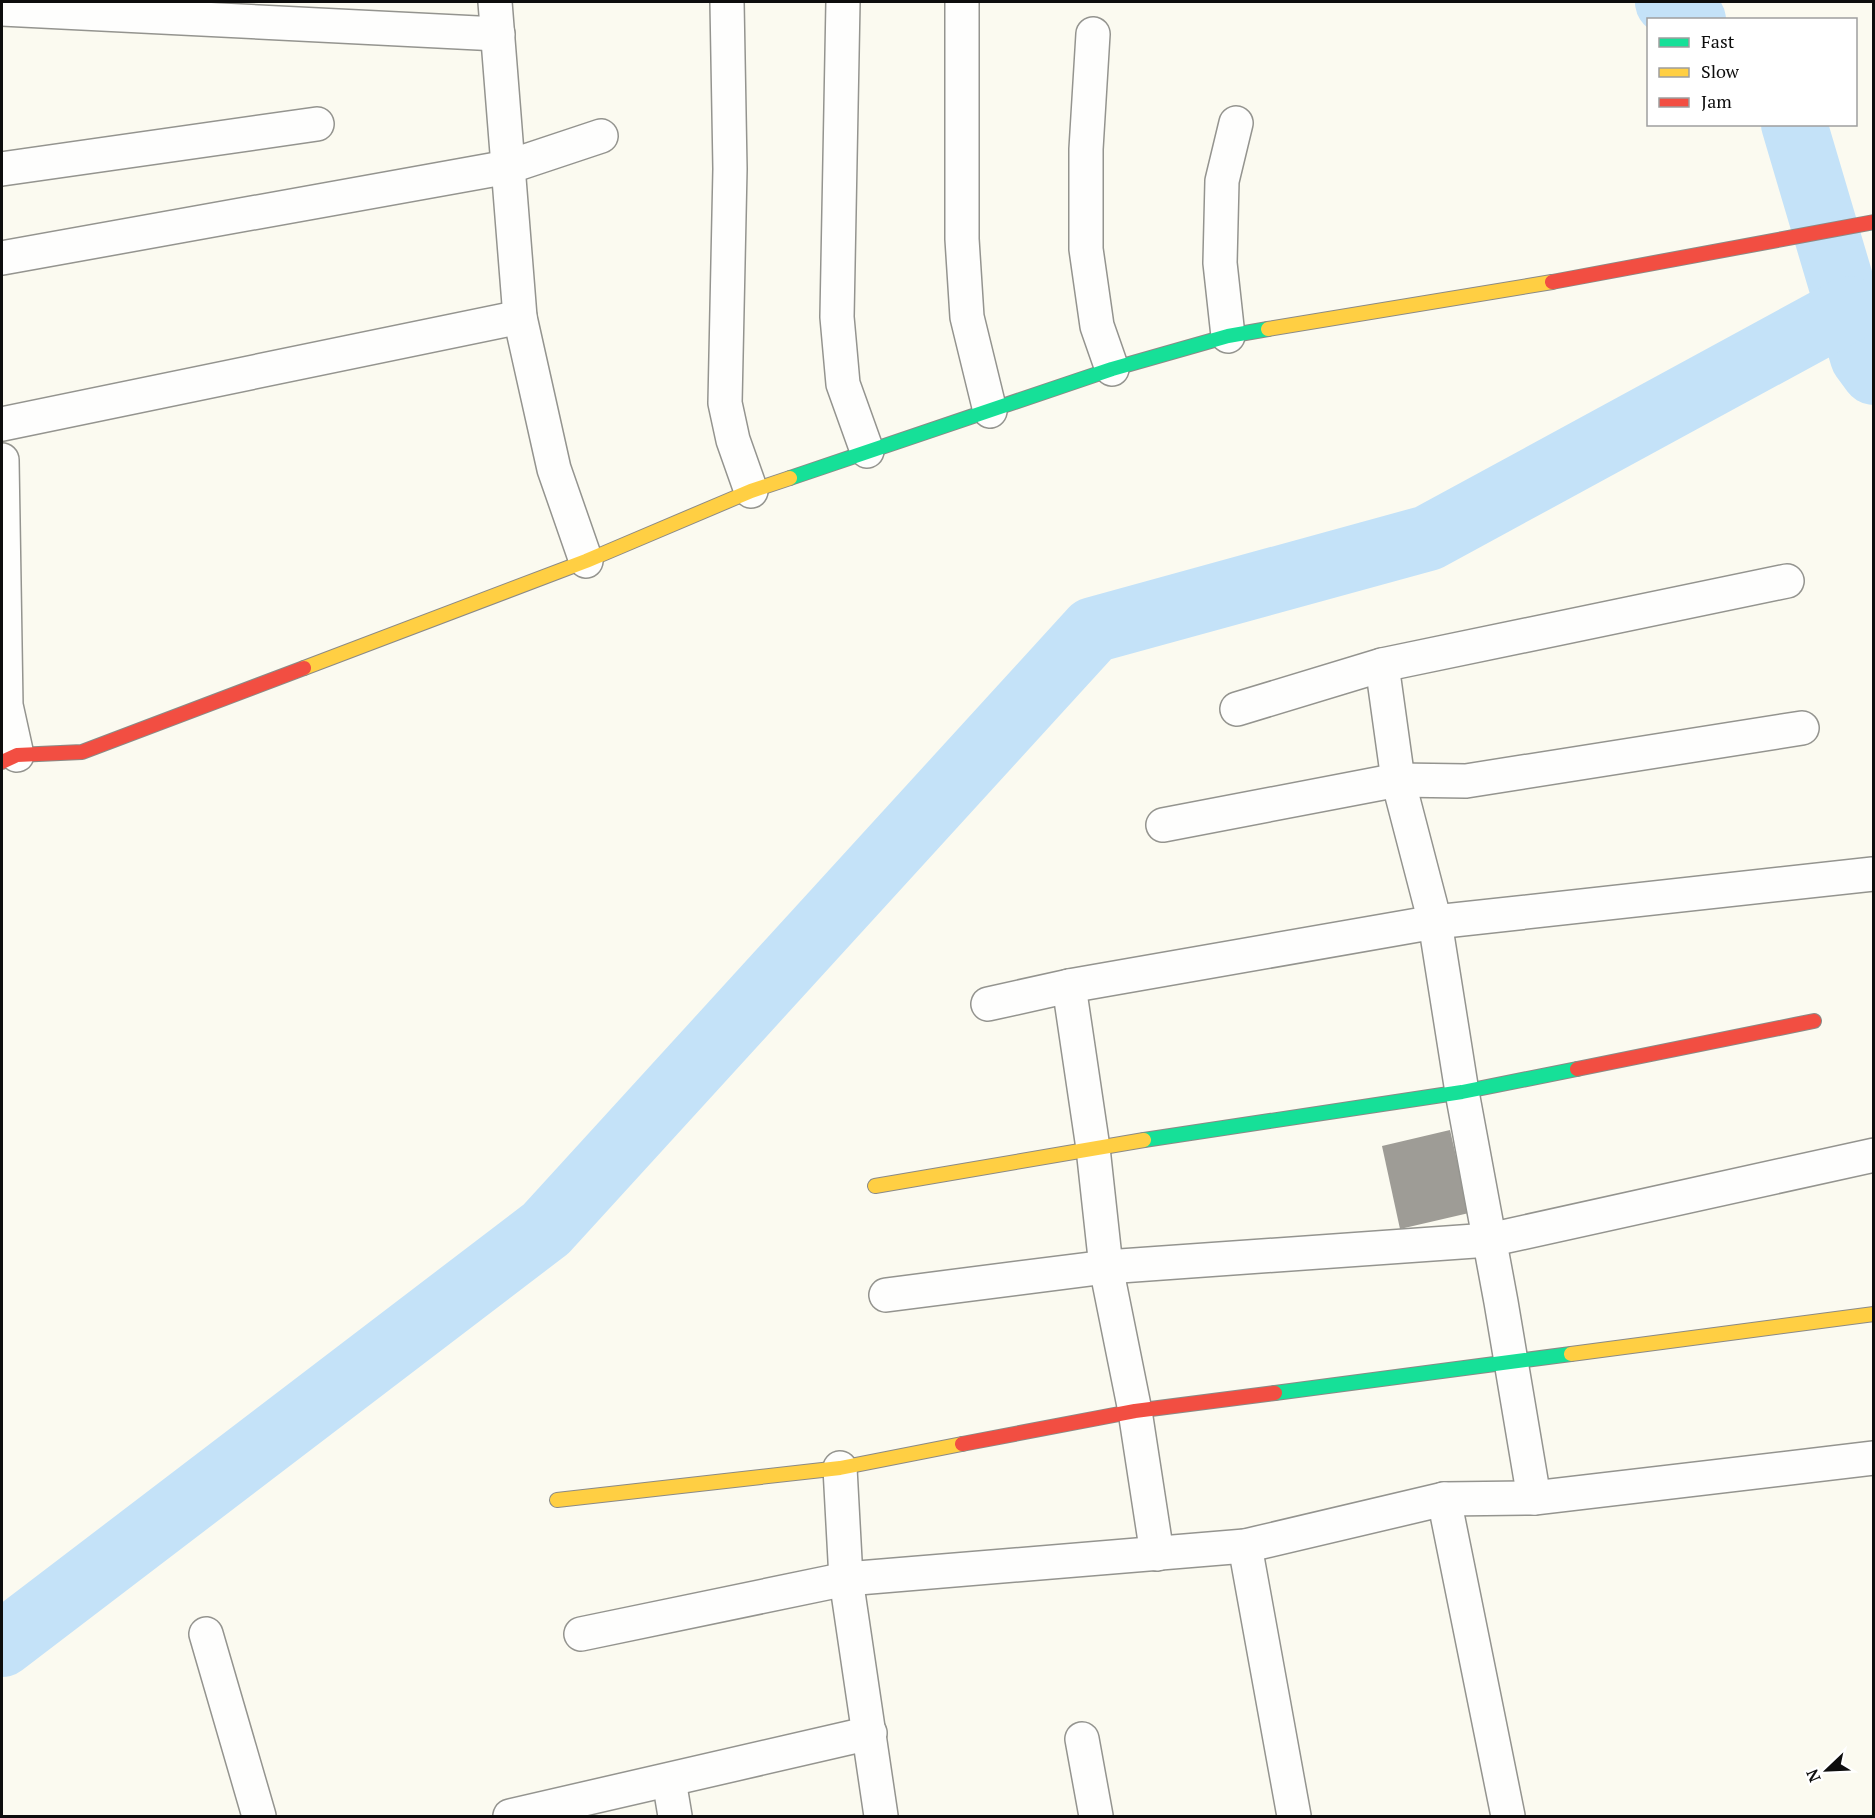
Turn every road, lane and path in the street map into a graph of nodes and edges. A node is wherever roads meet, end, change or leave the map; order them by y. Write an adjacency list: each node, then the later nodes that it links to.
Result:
1 (495, 2): 6 (street)
2 (727, 2): 22 (street)
3 (843, 2): 20 (street)
4 (962, 2): 18 (street)
5 (2, 9): 6 (street)
6 (498, 34): 11 (street)
7 (1093, 34): 17 (street)
8 (1236, 123): 16 (street)
9 (317, 124): 12 (street)
10 (601, 136): 11 (street)
11 (508, 167): 14 (street); 15 (street)
12 (2, 169)
13 (1874, 222): 16 (street)
14 (2, 258)
15 (520, 317): 19 (street); 23 (street)
16 (1228, 336): 17 (street)
17 (1112, 369): 18 (street)
18 (990, 411): 20 (street)
19 (2, 424)
20 (867, 451): 22 (street)
21 (2, 460): 25 (street)
22 (751, 491): 23 (street)
23 (586, 561): 29 (street)
24 (1787, 581): 26 (street)
25 (3, 664): 29 (street)
26 (1382, 665): 27 (street); 30 (street)
27 (1237, 709)
28 (1802, 728): 30 (street)
29 (9, 758)
30 (1398, 780): 31 (street); 33 (street)
31 (1163, 825)
32 (1873, 874): 33 (street)
33 (1435, 922): 34 (street); 37 (street)
34 (1069, 986): 35 (street); 38 (street)
35 (988, 1004)
36 (1814, 1021): 37 (street)
37 (1462, 1092): 38 (street); 41 (street)
38 (1093, 1148): 40 (street); 42 (street)
39 (1874, 1155): 41 (street)
40 (875, 1186)
41 (1489, 1240): 42 (street); 45 (street)
42 (1106, 1267): 43 (street); 46 (street)
43 (886, 1295)
44 (1874, 1314): 45 (street)
45 (1512, 1362): 46 (street); 49 (street)
46 (1135, 1411): 48 (street); 53 (street)
47 (1874, 1458): 49 (street)
48 (840, 1468): 51 (street); 54 (street)
49 (1534, 1498): 50 (street)
50 (1444, 1499): 52 (street); 66 (street)
51 (557, 1500)
52 (1245, 1546): 53 (street); 65 (street)
53 (1157, 1554): 54 (street)
54 (846, 1579): 56 (street); 57 (street)
55 (206, 1634): 60 (street)
56 (581, 1634)
57 (870, 1733): 59 (street); 63 (street)
58 (1082, 1739): 64 (street)
59 (669, 1780): 61 (street); 62 (street)
60 (259, 1816)
61 (510, 1816)
62 (675, 1816)
63 (881, 1816)
64 (1096, 1816)
65 (1294, 1816)
66 (1508, 1816)

